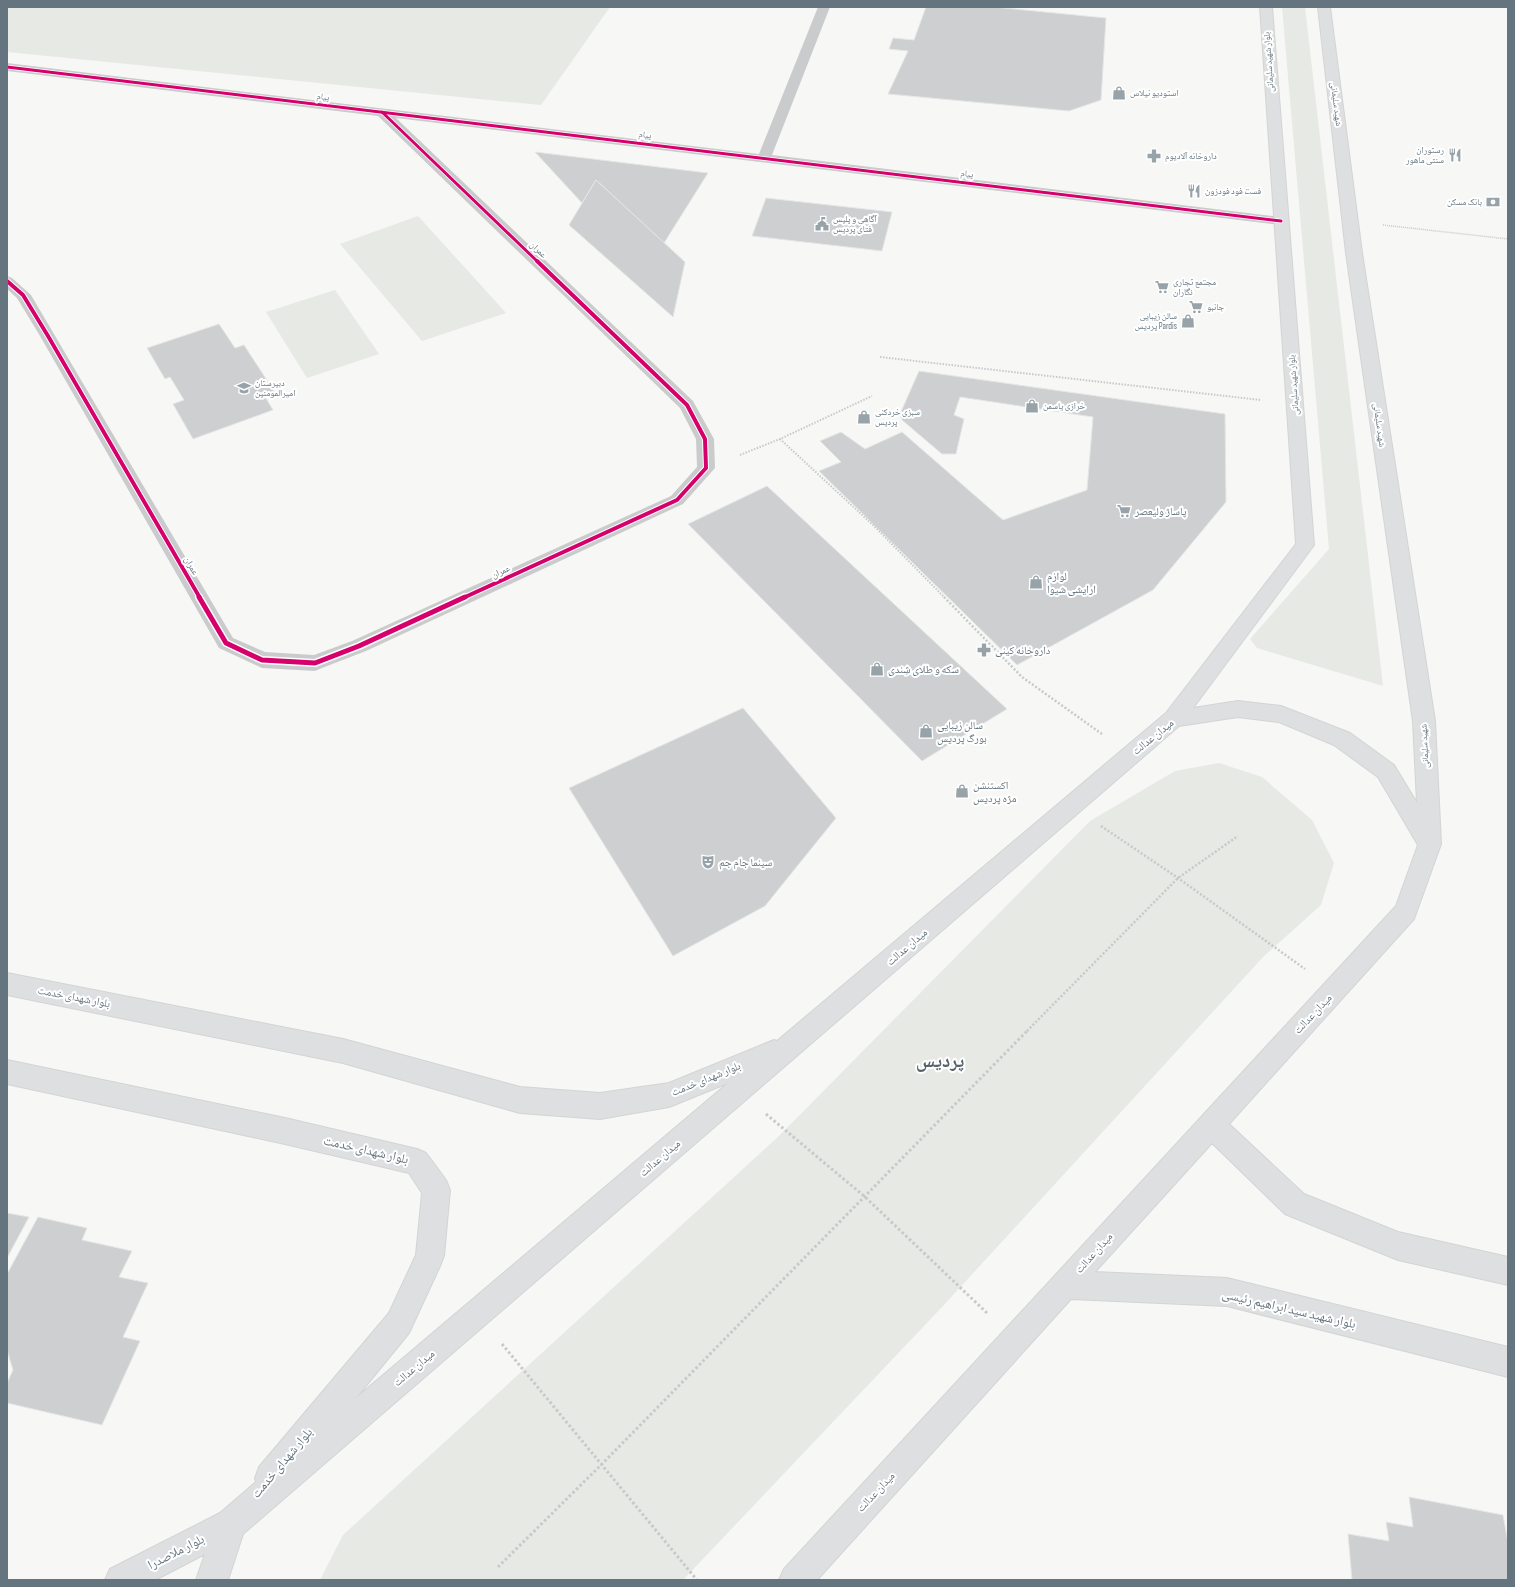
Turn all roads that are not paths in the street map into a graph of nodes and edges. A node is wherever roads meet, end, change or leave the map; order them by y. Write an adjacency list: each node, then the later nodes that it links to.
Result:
1 (824, 7): 6 (street)
2 (1266, 7): 7 (main road, بلوار شهید سلیمانی)
3 (1324, 7): 10 (main road, شهید سلیمانی)
4 (7, 67): 5 (street, پیام)
5 (382, 112): 6 (street, پیام); 8 (street, عمران)
6 (764, 158): 7 (street, پیام)
7 (1281, 221): 9 (main road, بلوار شهید سلیمانی)
8 (7, 281)
9 (1173, 719): 10 (main road, میدان عدالت); 12 (main road, میدان عدالت)
10 (1430, 844): 14 (main road, میدان عدالت)
11 (7, 984): 12 (main road, بلوار شهدای خدمت)
12 (792, 1045): 18 (main road, میدان عدالت)
13 (7, 1072): 18 (main road, بلوار شهدای خدمت)
14 (1211, 1125): 15 (main road); 16 (main road, میدان عدالت)
15 (1508, 1271)
16 (1066, 1284): 17 (main road, بلوار شهید سید ابراهیم رئیسی); 21 (main road, میدان عدالت)
17 (1508, 1362)
18 (231, 1524): 19 (main road, بلوار ملاصدرا); 20 (main road)
19 (121, 1580)
20 (212, 1580)
21 (795, 1580)

